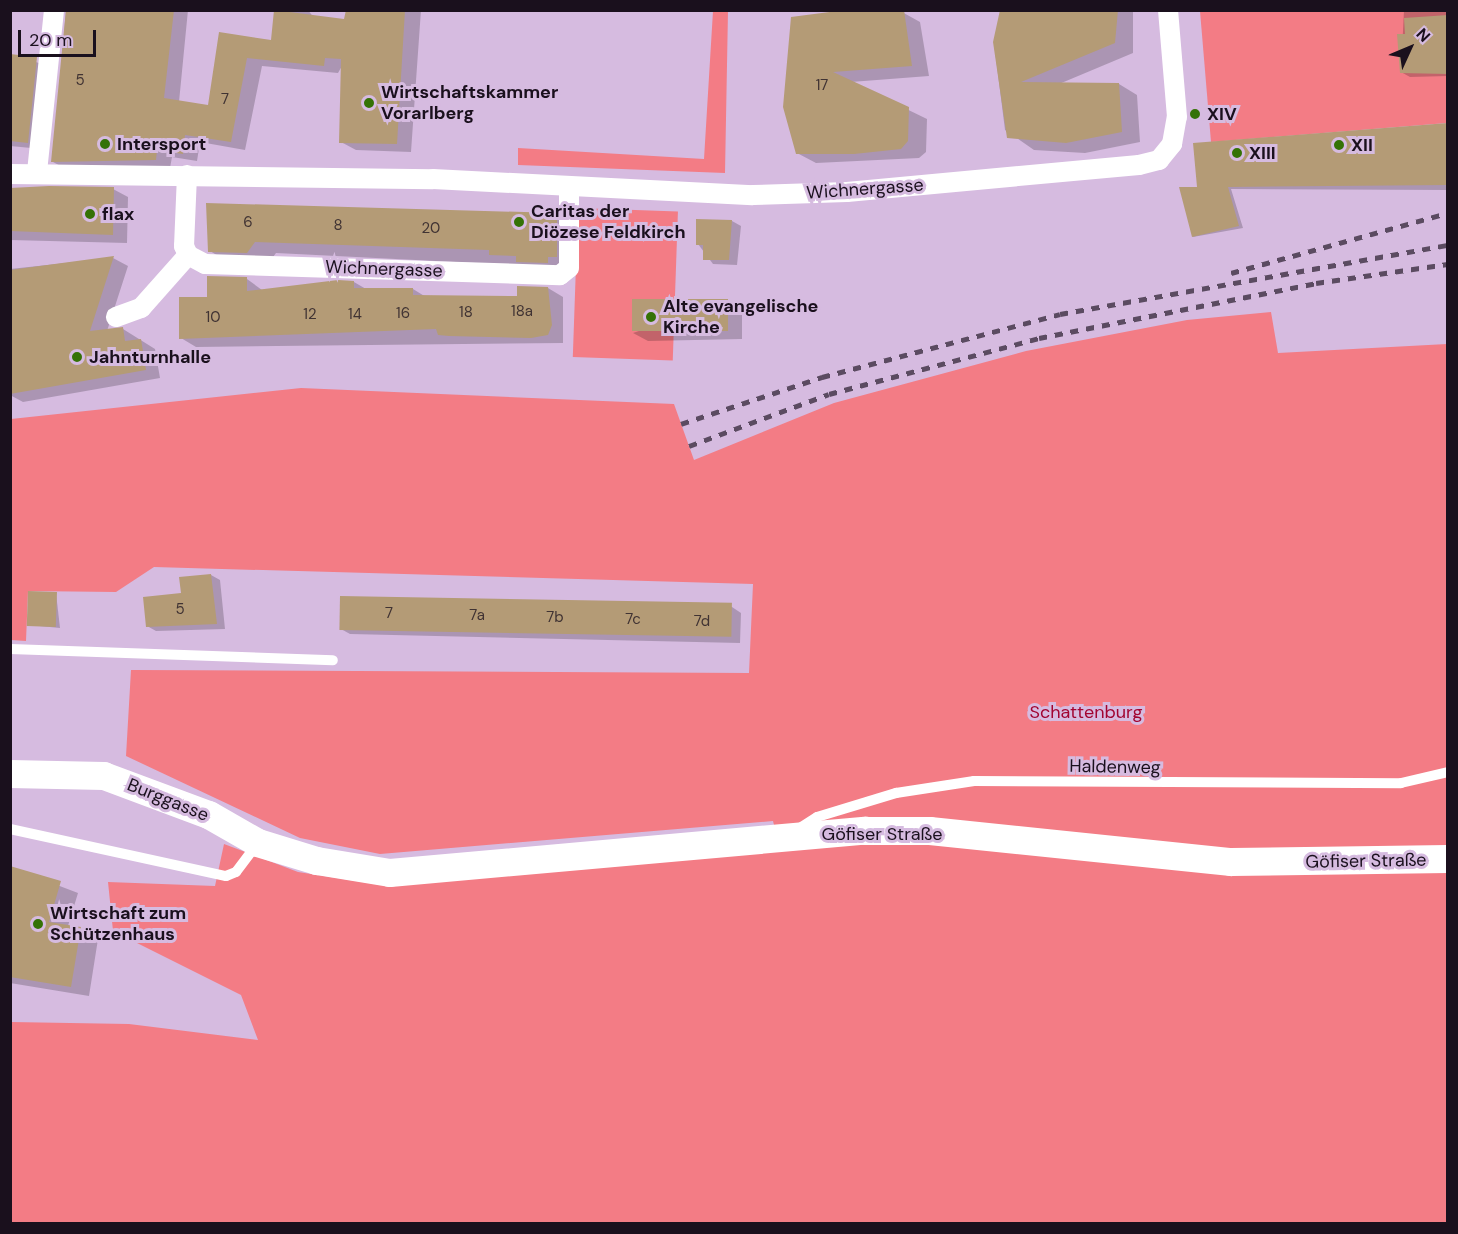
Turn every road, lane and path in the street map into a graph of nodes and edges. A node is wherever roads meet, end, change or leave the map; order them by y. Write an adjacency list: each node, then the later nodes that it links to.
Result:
1 (54, 10): 3 (street)
2 (1168, 10): 6 (street, Wichnergasse)
3 (37, 172): 4 (street, Wichnergasse); 5 (street, Wichnergasse)
4 (10, 174)
5 (187, 175): 6 (street, Wichnergasse); 7 (street)
6 (569, 186): 7 (street, Wichnergasse)
7 (188, 255): 8 (street)
8 (116, 317)
9 (10, 649): 10 (lane)
10 (333, 660)
11 (1448, 772): 14 (lane, Haldenweg)
12 (10, 774): 15 (main road, Burggasse)
13 (10, 829): 15 (lane)
14 (791, 835): 16 (main road, Göfiser Straße); 17 (main road, Göfiser Straße)
15 (258, 843): 17 (main road, Burggasse)
16 (1448, 859)
17 (317, 861)

